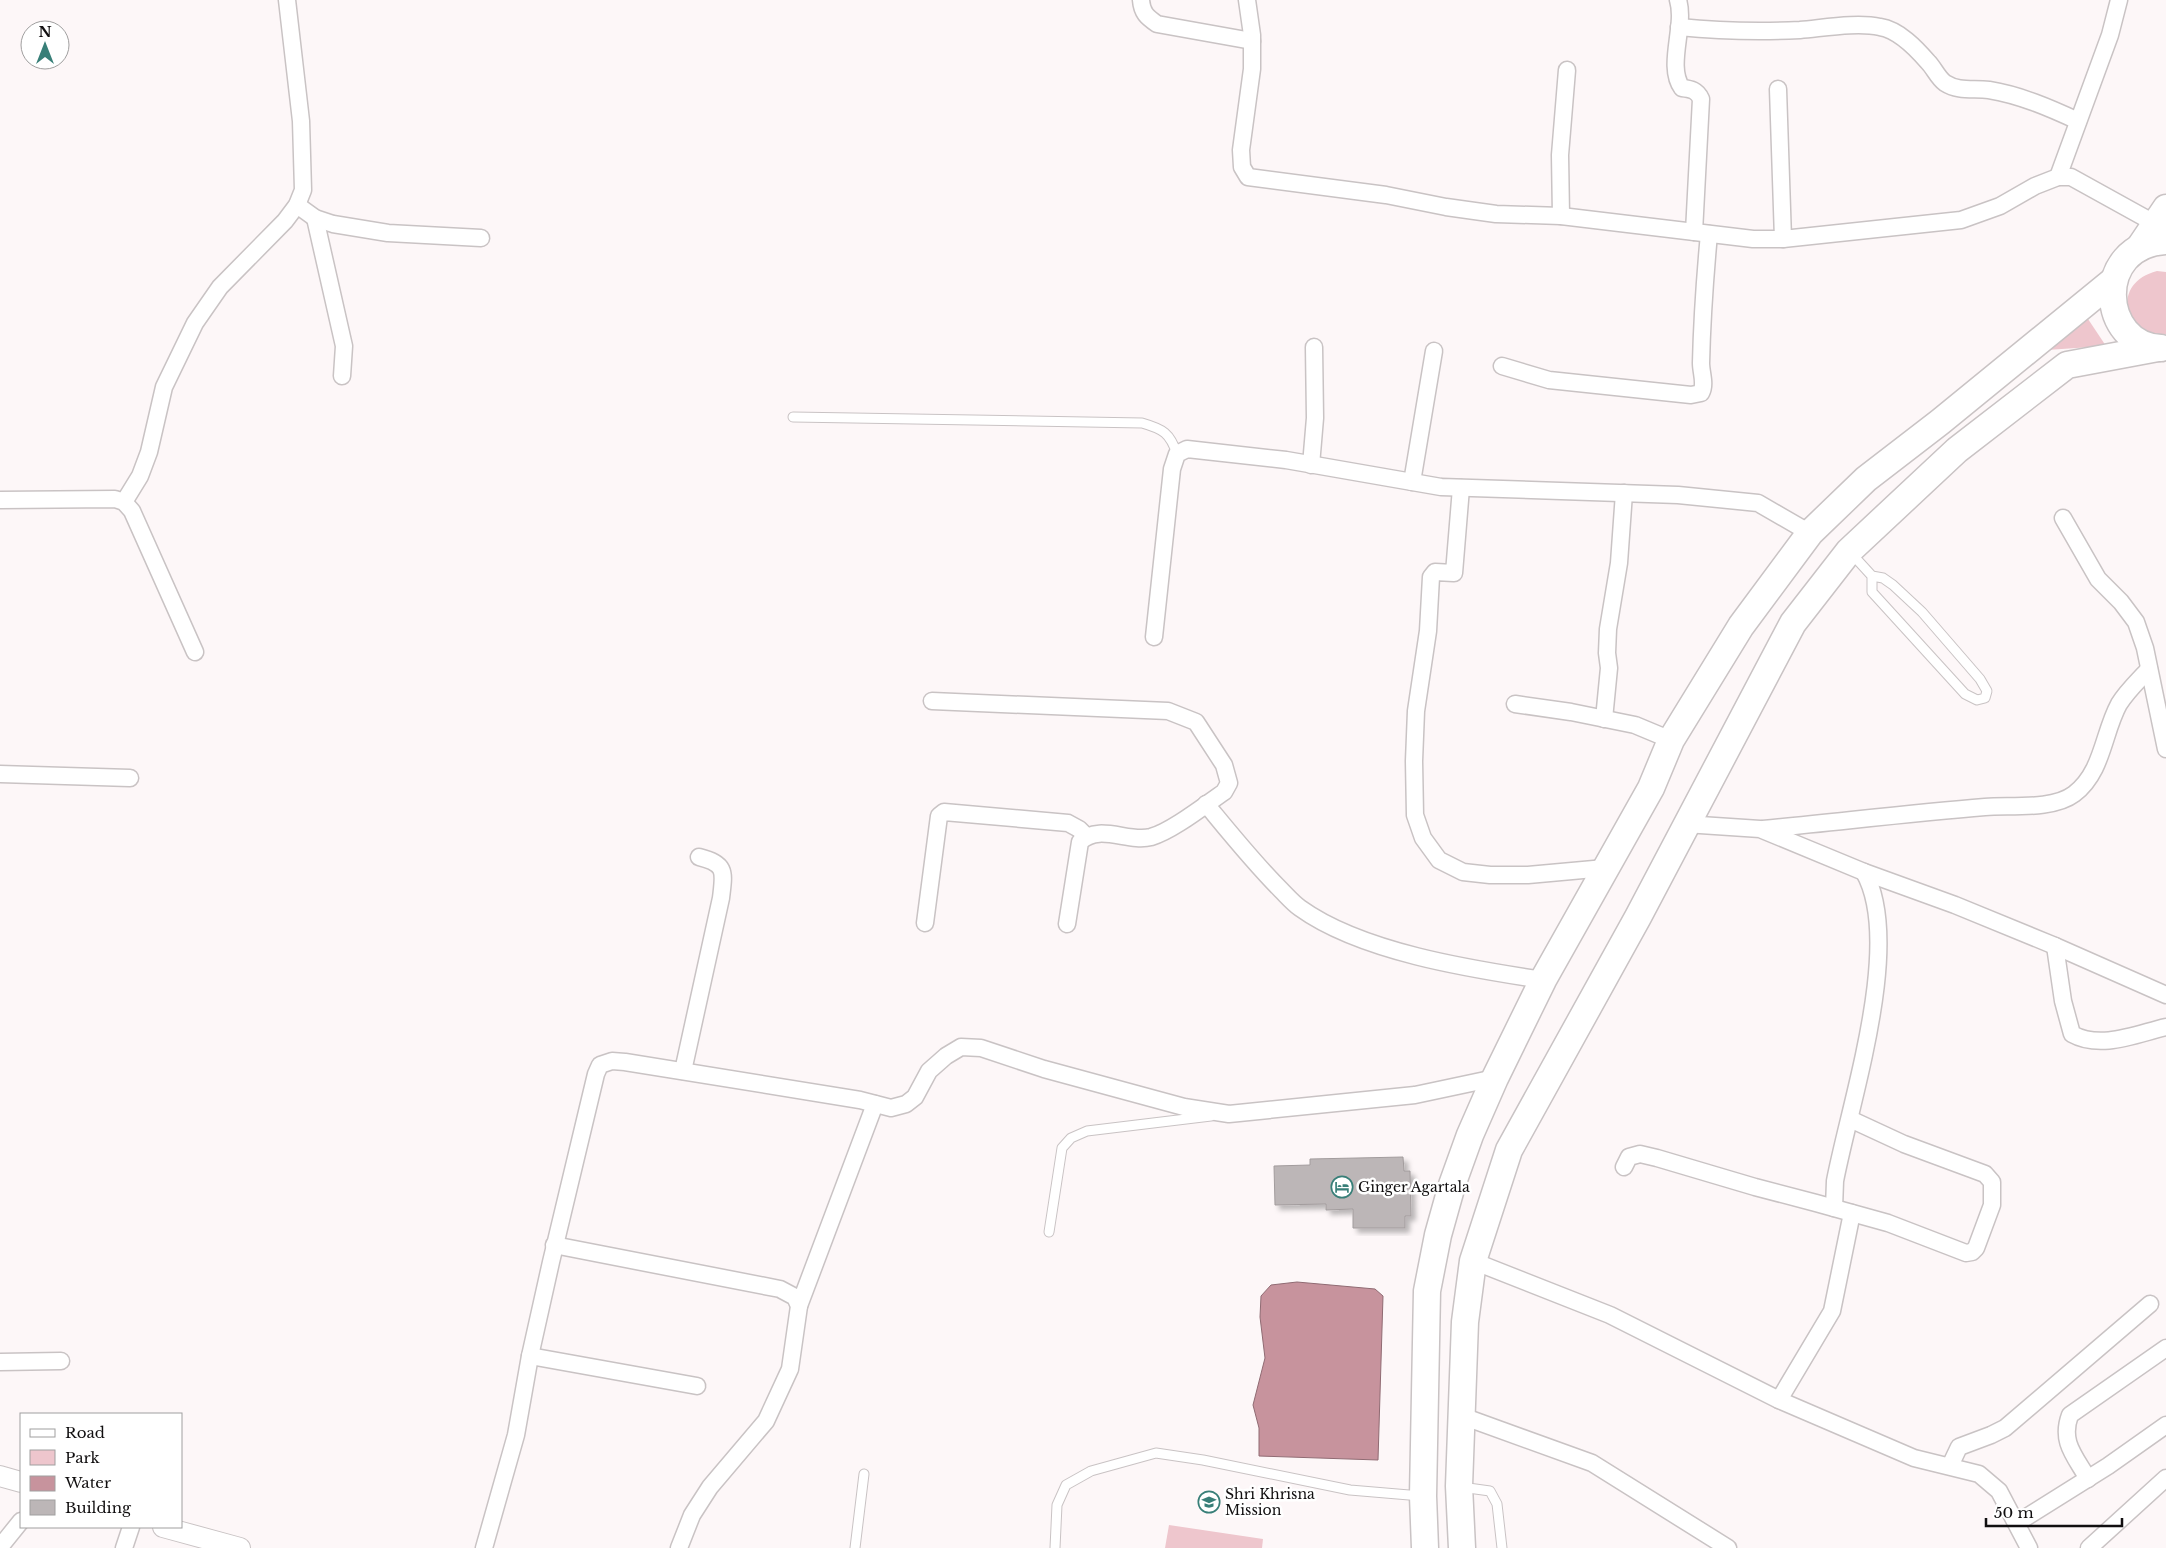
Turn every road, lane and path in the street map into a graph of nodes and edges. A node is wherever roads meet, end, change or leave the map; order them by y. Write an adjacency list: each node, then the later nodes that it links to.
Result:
1 (287, 0): 12 (street)
2 (1141, 0): 7 (street)
3 (1247, 0): 7 (street)
4 (1678, 0): 6 (street)
5 (2119, 0): 10 (street)
6 (1679, 27): 10 (street); 16 (street)
7 (1252, 41): 13 (street)
8 (1567, 70): 13 (street)
9 (1778, 89): 18 (street)
10 (2078, 121): 11 (street)
11 (2058, 176): 15 (street); 18 (street)
12 (297, 205): 14 (street); 32 (street)
13 (1561, 216): 16 (street)
14 (315, 218): 17 (street); 24 (street)
15 (2163, 224): 19 (main road)
16 (1701, 233): 18 (street); 23 (street)
17 (481, 238)
18 (1783, 239)
19 (2114, 280): 21 (main road); 34 (main road)
20 (1314, 347): 27 (street)
21 (2162, 348): 35 (main road)
22 (1434, 351): 28 (street)
23 (1502, 366)
24 (342, 376)
25 (793, 417): 26 (lane)
26 (1177, 454): 27 (street); 37 (street)
27 (1311, 465): 28 (street)
28 (1412, 482): 29 (street)
29 (1461, 488): 30 (street); 52 (street)
30 (1624, 493): 34 (street); 42 (street)
31 (0, 500): 32 (street)
32 (124, 502): 38 (street)
33 (2063, 518): 39 (street)
34 (1810, 533): 43 (main road)
35 (1849, 551): 36 (lane); 48 (main road)
36 (1872, 576): 36 (lane)
37 (1154, 638)
38 (195, 652)
39 (2149, 670): 44 (street); 49 (street)
40 (932, 702): 47 (street)
41 (1516, 704): 42 (street)
42 (1604, 719): 43 (street)
43 (1671, 740): 52 (main road)
44 (2166, 749)
45 (0, 774): 46 (street)
46 (130, 778)
47 (1206, 804): 50 (street); 57 (street)
48 (1685, 824): 49 (street); 70 (main road)
49 (1760, 829): 53 (street)
50 (1086, 836): 54 (street); 55 (street)
51 (699, 857): 60 (street)
52 (1605, 868): 57 (main road)
53 (1864, 872): 56 (street); 64 (street)
54 (925, 924)
55 (1067, 924)
56 (2055, 946): 58 (street); 59 (street)
57 (1543, 980): 61 (main road)
58 (2166, 995)
59 (2166, 1027)
60 (683, 1072): 62 (street); 69 (street)
61 (1495, 1078): 63 (street); 88 (main road)
62 (875, 1104): 63 (street); 72 (street)
63 (1228, 1114): 68 (lane)
64 (1850, 1119): 66 (street); 67 (street)
65 (1624, 1167): 66 (street)
66 (1834, 1208): 67 (street)
67 (1852, 1213): 78 (street)
68 (1049, 1232)
69 (554, 1245): 72 (street); 74 (street)
70 (1473, 1260): 78 (street); 79 (main road)
71 (2150, 1304): 81 (street)
72 (799, 1306): 97 (street)
73 (2166, 1348): 85 (street)
74 (530, 1356): 77 (street); 96 (street)
75 (61, 1361): 76 (street)
76 (0, 1362)
77 (697, 1386)
78 (1779, 1400): 81 (street)
79 (1462, 1416): 87 (main road); 103 (street)
80 (2166, 1424): 85 (street)
81 (1950, 1466): 90 (street)
82 (864, 1474): 98 (lane)
83 (0, 1476): 86 (street)
84 (2166, 1478): 105 (street)
85 (2088, 1479): 90 (street)
86 (20, 1482)
87 (1458, 1486): 101 (main road); 102 (lane)
88 (1423, 1496): 99 (lane); 100 (main road)
89 (20, 1522): 93 (street)
90 (2017, 1523): 104 (street)
91 (131, 1528): 94 (street)
92 (167, 1528): 95 (street)
93 (0, 1547)
94 (124, 1548)
95 (240, 1548)
96 (484, 1548)
97 (679, 1548)
98 (855, 1548)
99 (1055, 1548)
100 (1424, 1548)
101 (1462, 1548)
102 (1502, 1548)
103 (1728, 1548)
104 (2029, 1548)
105 (2089, 1548)

